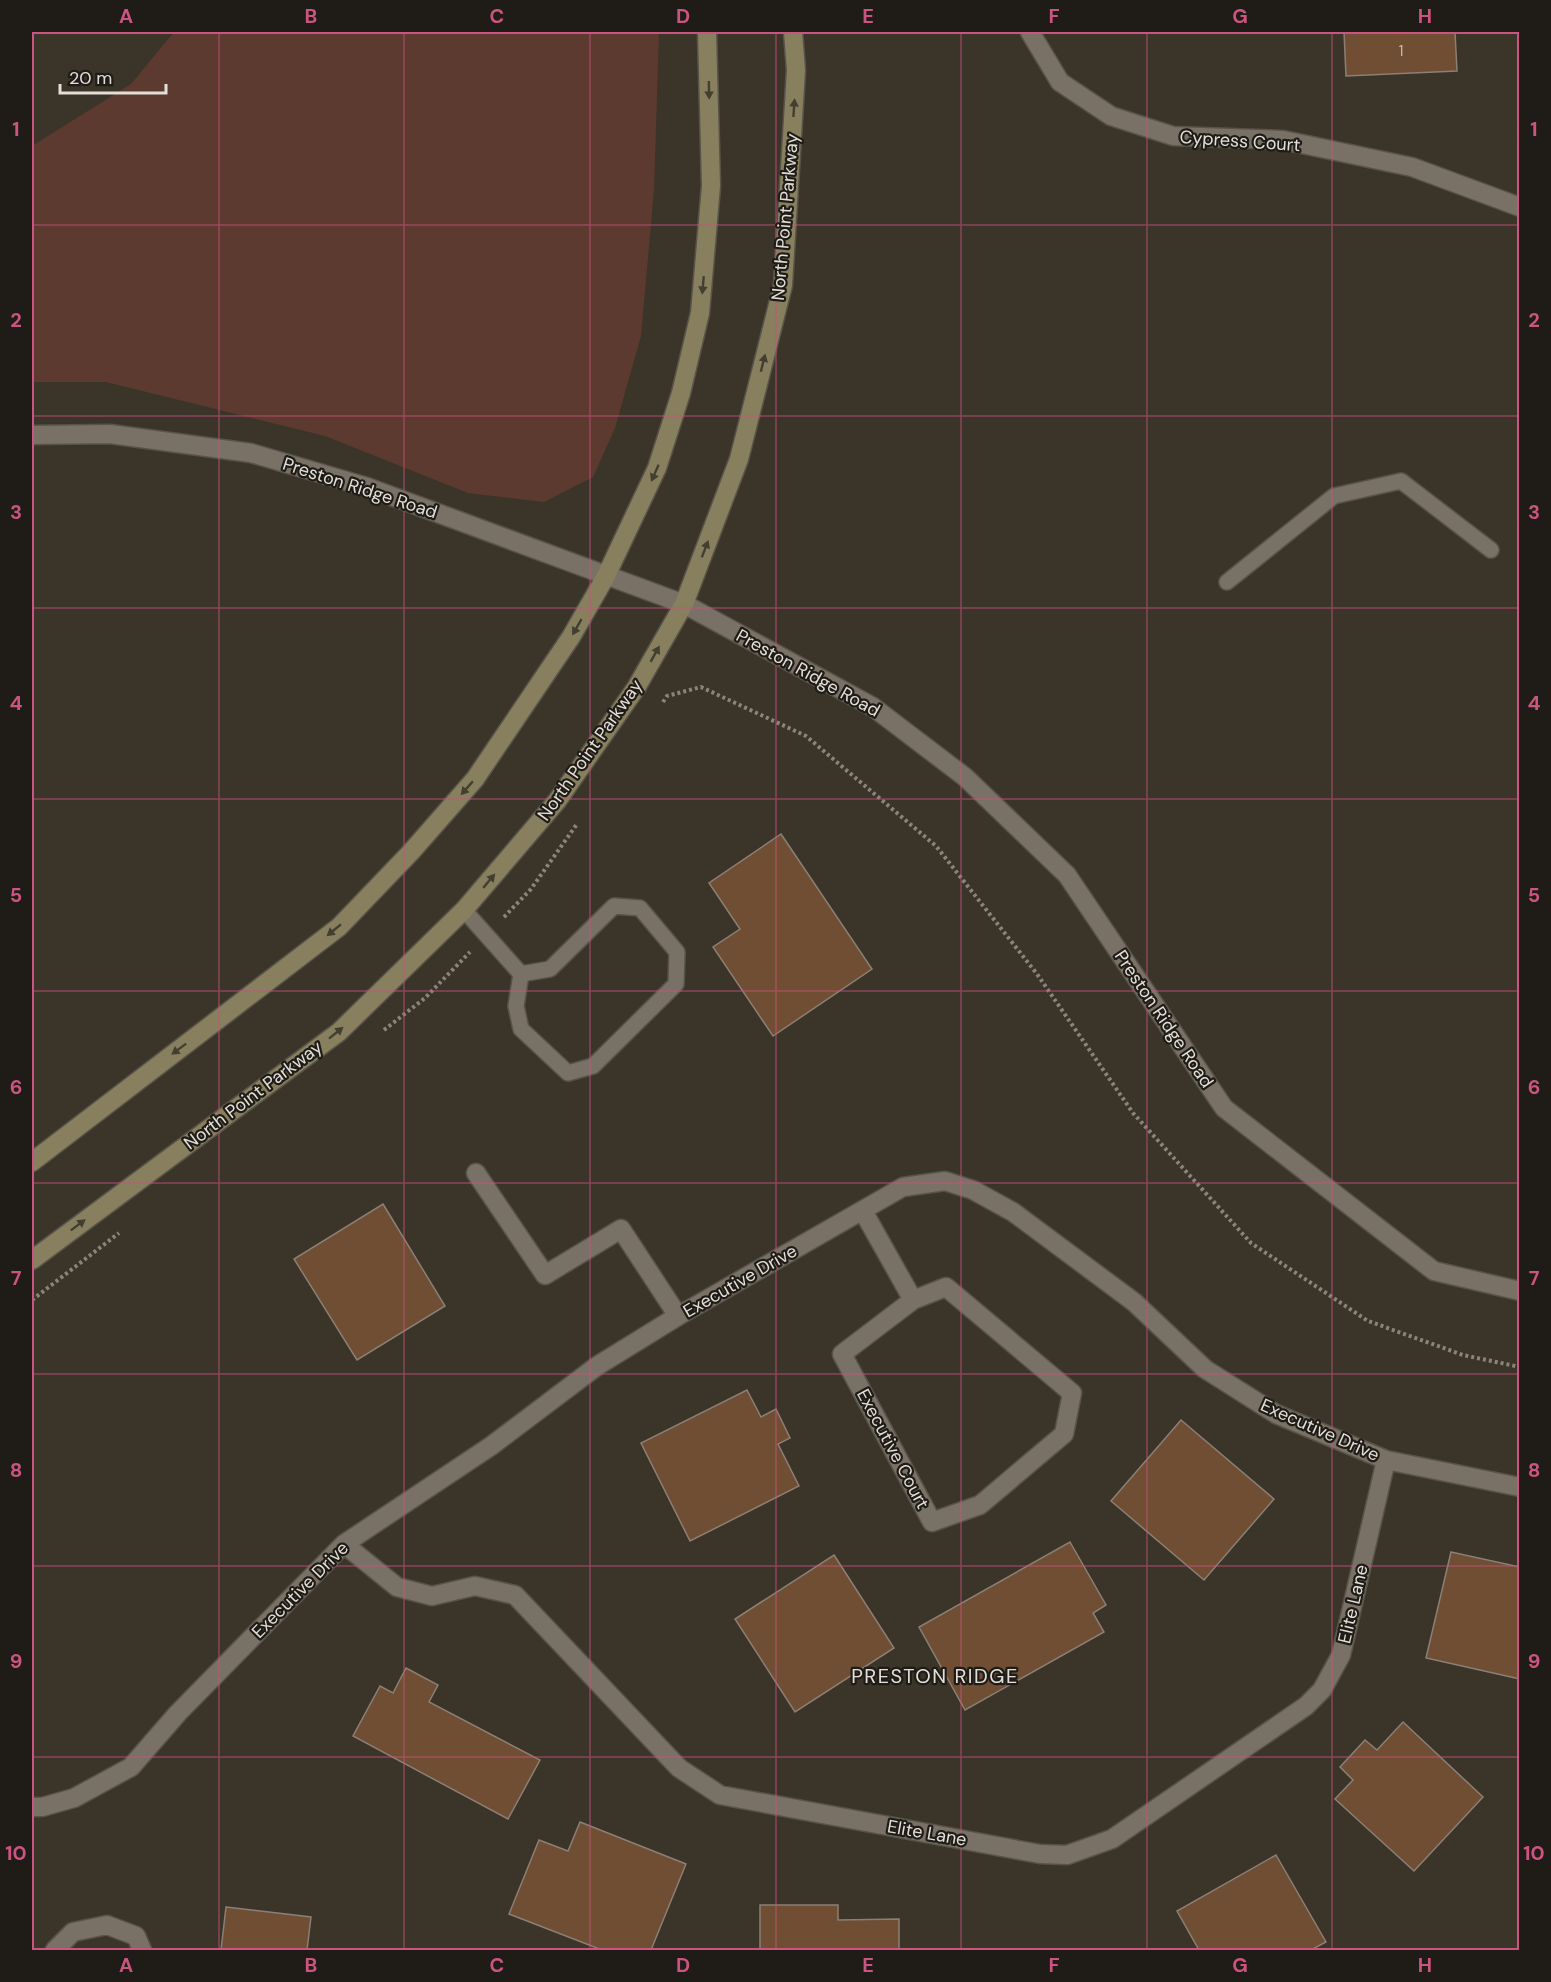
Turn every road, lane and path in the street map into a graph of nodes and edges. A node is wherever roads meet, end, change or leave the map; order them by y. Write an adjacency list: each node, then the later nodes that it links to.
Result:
1 (707, 32): 7 (street, one-way to 7)
2 (793, 32): 9 (street, North Point Parkway, one-way to 2)
3 (1030, 32): 4 (street, Cypress Court)
4 (1520, 207)
5 (32, 435): 7 (street, Preston Ridge Road)
6 (1491, 550): 8 (lane)
7 (606, 576): 9 (street, Preston Ridge Road); 16 (street, one-way to 16)
8 (1227, 582)
9 (684, 604): 12 (street, North Point Parkway, one-way to 9); 21 (street, Preston Ridge Road)
10 (660, 705): 25 (path)
11 (579, 821): 13 (path)
12 (464, 910): 13 (lane); 20 (street, North Point Parkway, one-way to 12)
13 (486, 935): 14 (lane); 15 (path)
14 (521, 974): 14 (lane)
15 (378, 1034)
16 (32, 1162)
17 (476, 1173): 24 (street)
18 (863, 1211): 23 (street); 24 (street, Executive Drive); 26 (street, Executive Drive)
19 (125, 1228): 22 (path)
20 (32, 1260)
21 (1520, 1291)
22 (32, 1300)
23 (913, 1300): 23 (street, Executive Court)
24 (678, 1316): 28 (street, Executive Drive)
25 (1520, 1366)
26 (1386, 1460): 27 (street, Executive Drive); 28 (street, Elite Lane)
27 (1520, 1487)
28 (344, 1544): 29 (street, Executive Drive)
29 (32, 1807)
30 (55, 1950): 31 (street)
31 (142, 1950)

